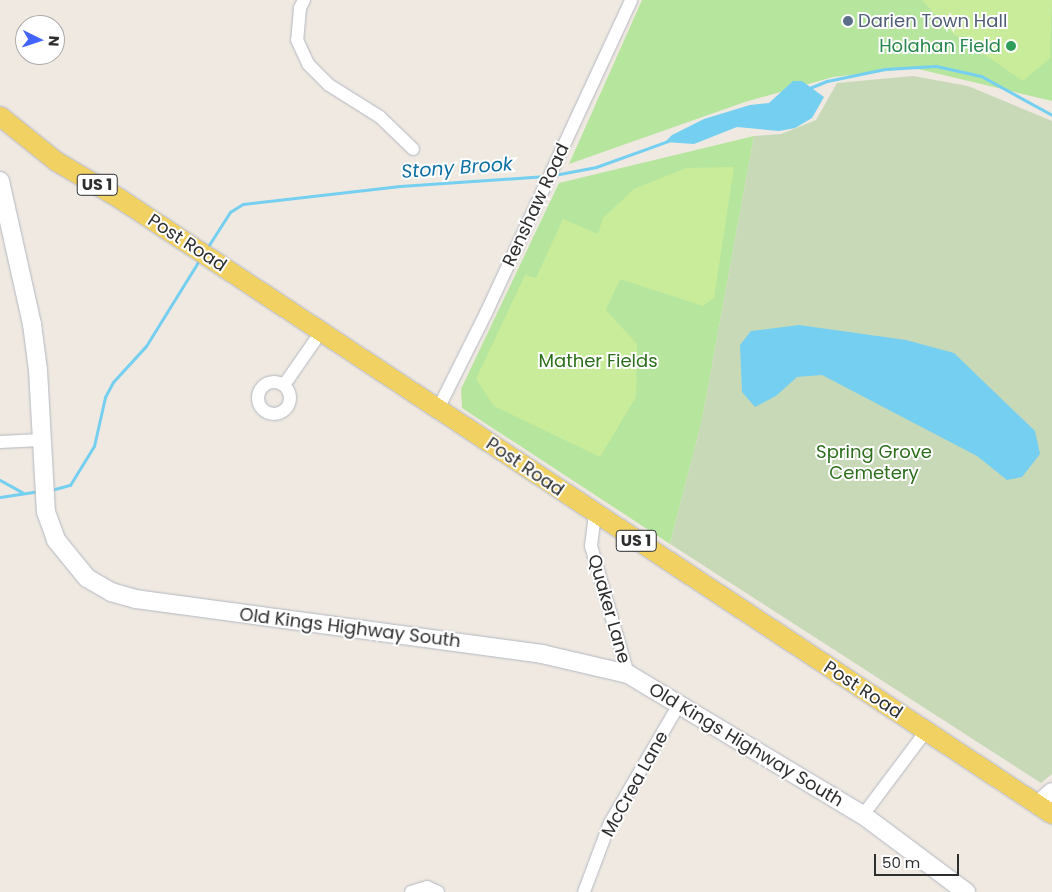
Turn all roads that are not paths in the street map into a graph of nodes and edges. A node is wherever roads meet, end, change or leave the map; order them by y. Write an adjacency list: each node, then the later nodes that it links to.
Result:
1 (304, 0): 4 (street)
2 (631, 0): 8 (street, Renshaw Road)
3 (0, 116): 6 (main road, Post Road / US 1)
4 (413, 149)
5 (0, 181): 9 (street, Old Kings Highway South)
6 (322, 332): 7 (street); 8 (main road, Post Road / US 1)
7 (284, 385)
8 (438, 409): 11 (main road, Post Road / US 1)
9 (41, 440): 10 (street); 12 (street, Old Kings Highway South)
10 (0, 442)
11 (595, 514): 12 (street, Quaker Lane); 14 (main road, Post Road / US 1)
12 (628, 674): 13 (street, Old Kings Highway South)
13 (678, 706): 17 (street, Old Kings Highway South); 20 (street, McCrea Lane)
14 (926, 732): 16 (main road, Post Road / US 1); 17 (street)
15 (1052, 792): 16 (street)
16 (1045, 810)
17 (863, 816): 21 (street, Old Kings Highway South)
18 (411, 892): 19 (street)
19 (438, 892)
20 (584, 892)
21 (966, 892)

